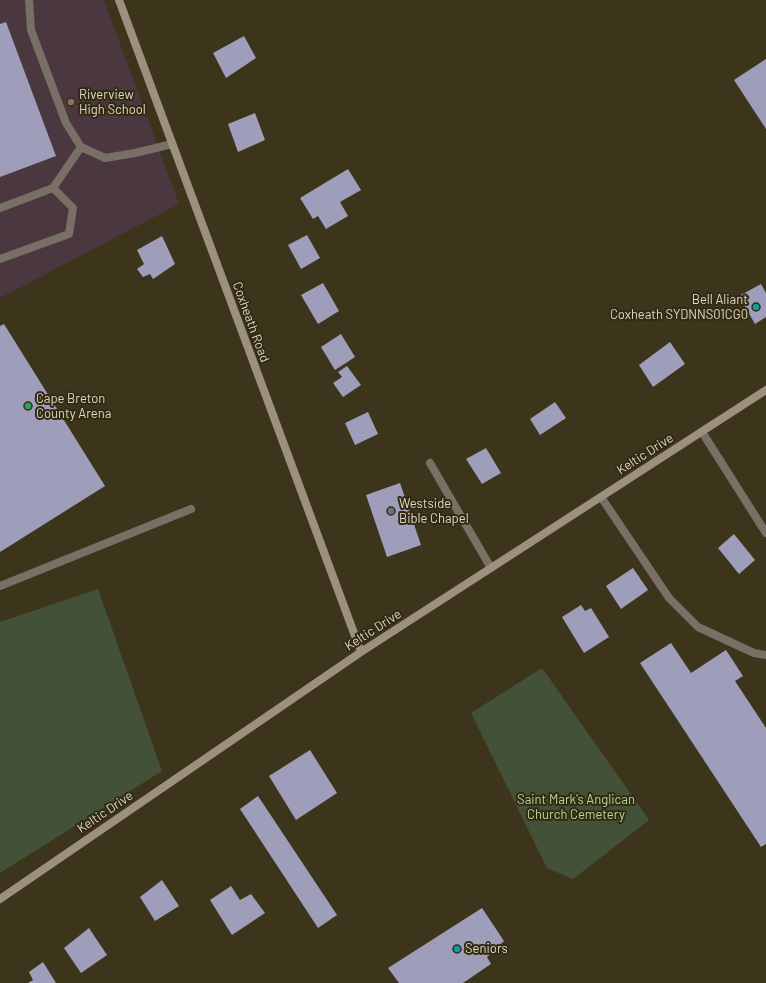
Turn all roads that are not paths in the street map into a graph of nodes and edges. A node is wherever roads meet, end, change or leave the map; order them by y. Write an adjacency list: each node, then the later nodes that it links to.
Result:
1 (29, 0): 4 (lane)
2 (119, 0): 3 (main road, Coxheath Road)
3 (172, 144): 4 (lane); 16 (main road, Coxheath Road)
4 (81, 147): 5 (lane)
5 (53, 188): 6 (lane); 7 (lane)
6 (0, 208)
7 (0, 259)
8 (766, 390): 9 (main road, Keltic Drive)
9 (702, 432): 11 (main road, Keltic Drive); 13 (lane)
10 (430, 463): 14 (lane)
11 (601, 497): 14 (main road, Keltic Drive); 17 (lane)
12 (191, 509): 15 (lane)
13 (766, 533)
14 (491, 568): 16 (main road, Keltic Drive)
15 (0, 586)
16 (361, 652): 18 (main road, Keltic Drive)
17 (766, 655)
18 (0, 899)

